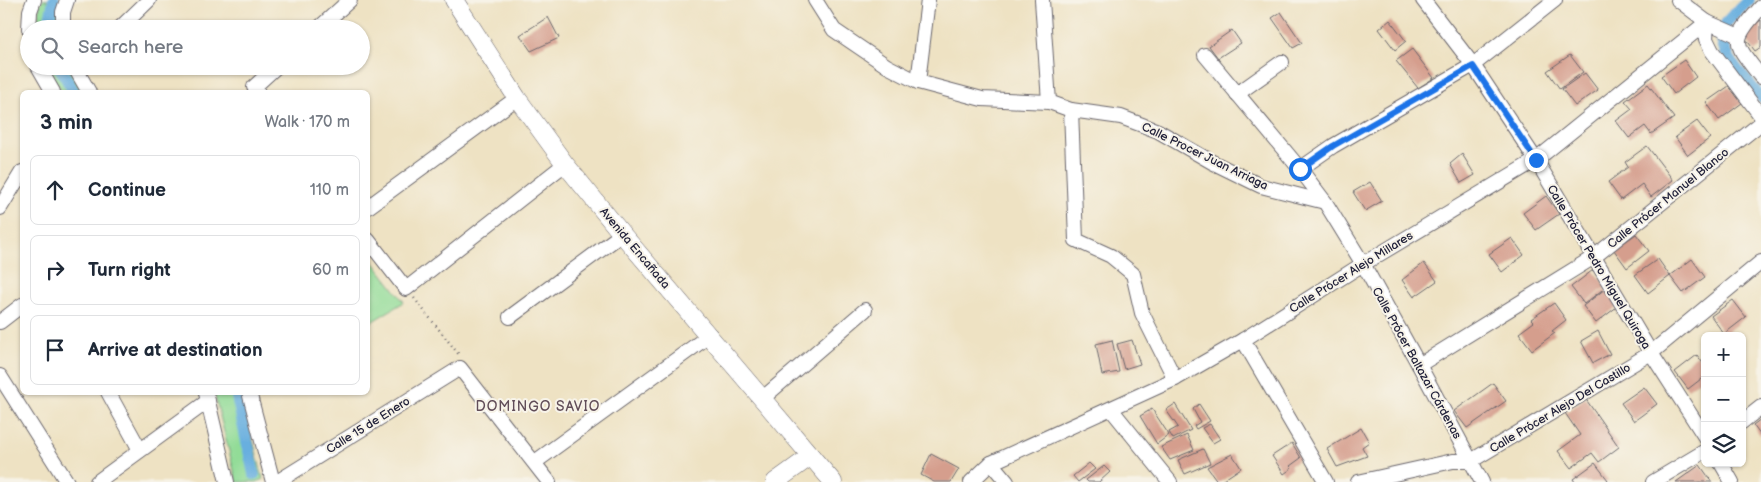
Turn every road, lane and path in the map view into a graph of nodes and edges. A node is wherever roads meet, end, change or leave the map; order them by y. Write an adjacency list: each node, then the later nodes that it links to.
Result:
1 (34, 0): 13 (street)
2 (67, 0): 14 (street)
3 (149, 0): 15 (street)
4 (350, 0): 16 (street)
5 (454, 0): 31 (main road, Avenida Encañada)
6 (815, 0): 26 (street, Calle Procer Juan Arriaga)
7 (928, 0): 26 (street)
8 (1042, 0): 32 (street)
9 (1423, 0): 21 (street, Calle Prócer Pedro Miguel Quiroga)
10 (1555, 0): 21 (street)
11 (1678, 0): 17 (street)
12 (1761, 7): 18 (street)
13 (30, 20)
14 (63, 20)
15 (129, 20)
16 (328, 20)
17 (1707, 22): 18 (street); 34 (street); 36 (street, Calle Prócer Alejo Millares)
18 (1738, 35): 25 (street)
19 (1205, 55): 30 (street, Calle Prócer Baltazar Cárdenas)
20 (1282, 62): 30 (street)
21 (1473, 66): 36 (street, Calle Prócer Pedro Miguel Quiroga); 38 (street)
22 (43, 75): 27 (street)
23 (80, 75): 28 (street)
24 (267, 75): 29 (street)
25 (1761, 77)
26 (918, 82): 32 (street, Calle Procer Juan Arriaga)
27 (52, 90)
28 (88, 90)
29 (256, 90)
30 (1237, 94): 38 (street, Calle Prócer Baltazar Cárdenas)
31 (517, 98): 37 (main road, Avenida Encañada); 41 (street)
32 (1048, 102): 33 (street, Calle Procer Juan Arriaga)
33 (1071, 110): 40 (street, Calle Procer Juan Arriaga); 59 (street)
34 (1761, 116)
35 (1761, 123): 45 (street, Calle Prócer Manuel Blanco)
36 (1536, 160): 45 (street, Calle Prócer Pedro Miguel Quiroga); 47 (street, Calle Prócer Alejo Millares)
37 (565, 164): 43 (main road, Avenida Encañada); 48 (street)
38 (1300, 169): 40 (street, Calle Prócer Baltazar Cárdenas)
39 (20, 175): 42 (street)
40 (1325, 202): 47 (street, Calle Prócer Baltazar Cárdenas)
41 (370, 206)
42 (0, 208)
43 (622, 234): 51 (street); 53 (main road, Avenida Encañada)
44 (370, 243): 48 (street)
45 (1594, 257): 55 (street, Calle Prócer Pedro Miguel Quiroga); 56 (street, Calle Prócer Manuel Blanco)
46 (1761, 262): 55 (street, Calle Prócer Alejo Del Castillo)
47 (1363, 264): 54 (street, Calle Prócer Alejo Millares); 56 (street, Calle Prócer Baltazar Cárdenas)
48 (406, 289): 57 (path)
49 (20, 307): 52 (street)
50 (865, 310): 63 (street)
51 (510, 317)
52 (0, 322)
53 (710, 336): 63 (main road, Avenida Encañada); 71 (street)
54 (1243, 340): 59 (street, Calle Prócer Alejo Millares); 85 (street)
55 (1651, 353): 67 (street, Calle Prócer Pedro Miguel Quiroga); 73 (street, Calle Prócer Alejo Del Castillo)
56 (1419, 365): 73 (street, Calle Prócer Baltazar Cárdenas)
57 (460, 368): 71 (street); 79 (street, Calle 15 de Enero)
58 (0, 376): 76 (street)
59 (1175, 379): 65 (street, Calle Prócer Alejo Millares)
60 (110, 395): 68 (street)
61 (250, 395): 79 (street)
62 (207, 397): 68 (street); 78 (street)
63 (763, 398): 70 (main road, Avenida Encañada)
64 (1761, 407): 66 (street)
65 (1111, 409): 72 (street, Calle Prócer Alejo Millares); 84 (street)
66 (1746, 419)
67 (1701, 431)
68 (140, 450): 77 (street)
69 (1701, 453): 88 (street)
70 (811, 456): 80 (main road); 81 (main road, Avenida Encañada)
71 (535, 462): 75 (street)
72 (992, 462): 82 (street, Calle Prócer Alejo Millares); 83 (street)
73 (1471, 462): 86 (street); 87 (street, Calle Prócer Baltazar Cárdenas)
74 (1723, 467): 89 (street)
75 (541, 480)
76 (67, 482)
77 (97, 482)
78 (227, 482)
79 (275, 482)
80 (775, 482)
81 (833, 482)
82 (971, 482)
83 (1006, 482)
84 (1170, 482)
85 (1326, 482)
86 (1358, 482)
87 (1482, 482)
88 (1653, 482)
89 (1732, 482)

